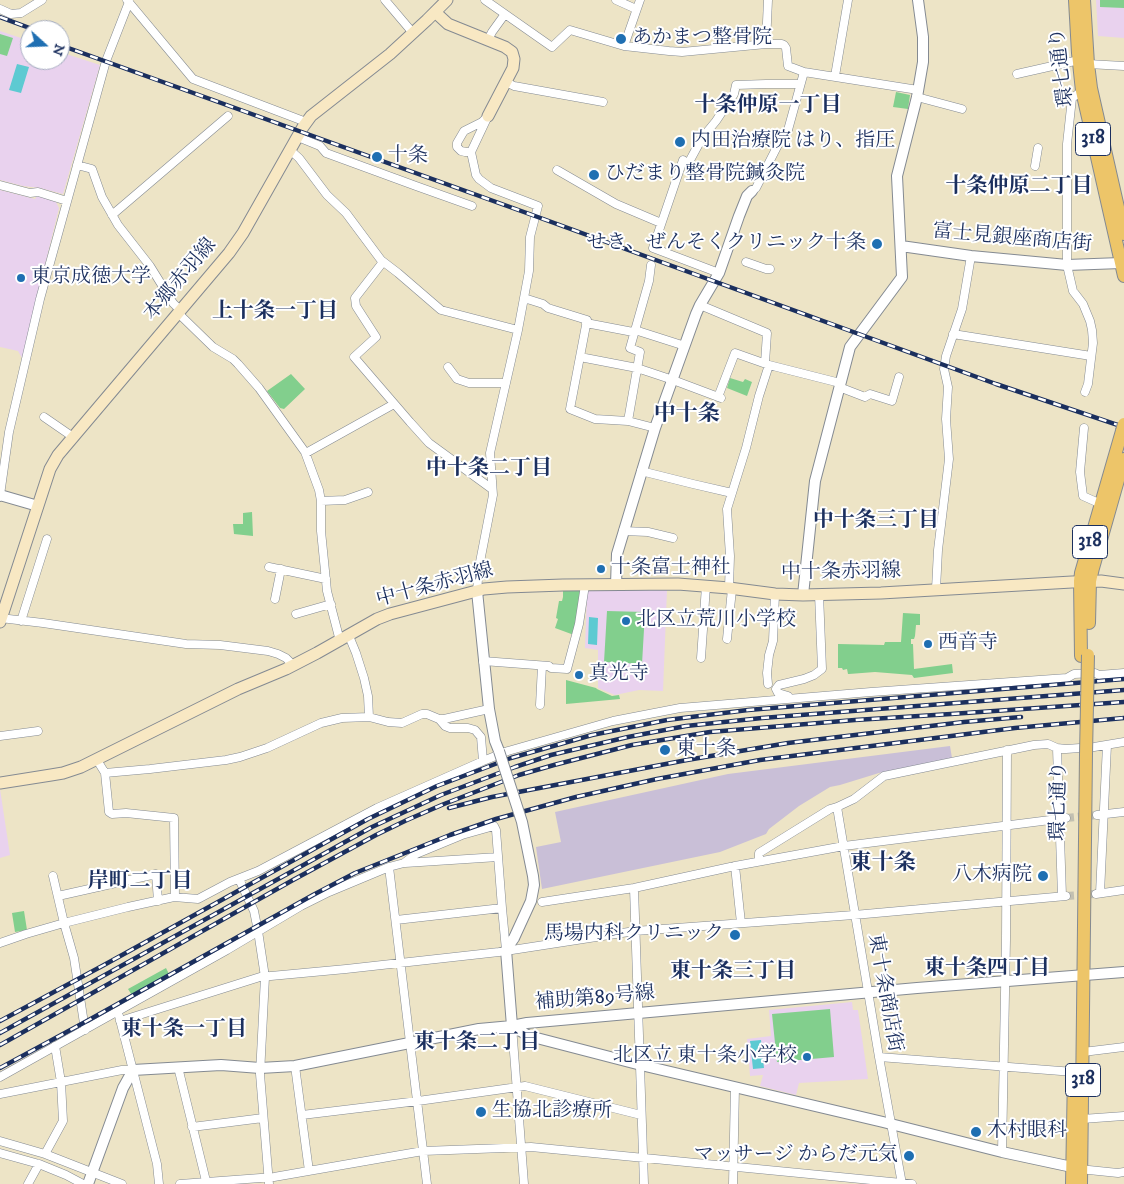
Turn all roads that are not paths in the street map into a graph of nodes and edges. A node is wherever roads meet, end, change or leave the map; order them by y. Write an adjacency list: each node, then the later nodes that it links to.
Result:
1 (42, 0): 13 (street)
2 (385, 0): 17 (street)
3 (447, 0): 15 (main road, 本郷赤羽線)
4 (485, 0): 16 (street)
5 (616, 0): 14 (street)
6 (640, 0): 14 (street)
7 (768, 0): 19 (street)
8 (848, 0): 25 (street)
9 (918, 0): 28 (street)
10 (1075, 0): 21 (main road, 環七通り / 318)
11 (1084, 0): 21 (main road, 環七通り / 318)
12 (128, 1): 34 (street); 39 (street)
13 (0, 9)
14 (636, 9): 20 (street)
15 (435, 12): 17 (main road, 本郷赤羽線); 18 (main road)
16 (505, 14): 18 (street); 20 (street)
17 (413, 33): 34 (main road, 本郷赤羽線)
18 (488, 40): 26 (main road)
19 (766, 44): 20 (street); 23 (street)
20 (624, 46)
21 (1083, 62): 22 (street); 24 (street); 29 (main road, 環七通り / 318); 44 (main road, 環七通り / 318)
22 (1124, 66)
23 (804, 72): 25 (street); 27 (street)
24 (1017, 74)
25 (835, 76): 28 (street)
26 (506, 82): 30 (street); 33 (main road)
27 (800, 84): 43 (street); 48 (street)
28 (918, 94): 31 (street); 50 (street)
29 (1077, 94): 54 (main road, 環七通り / 318); 56 (street)
30 (603, 102)
31 (962, 109)
32 (228, 116): 47 (street)
33 (488, 116): 38 (street); 38 (street)
34 (306, 122): 35 (main road, 本郷赤羽線)
35 (298, 137): 37 (main road, 本郷赤羽線); 46 (street)
36 (1038, 148): 40 (street)
37 (290, 150): 52 (street); 62 (main road, 本郷赤羽線)
38 (471, 152): 60 (street)
39 (77, 165): 45 (street); 47 (street)
40 (1035, 166)
41 (557, 170): 48 (street)
42 (0, 185): 45 (street)
43 (752, 191): 58 (street)
44 (1120, 197): 49 (main road, 環七通り / 318)
45 (67, 201): 92 (street)
46 (472, 206)
47 (112, 215): 62 (street)
48 (661, 223): 58 (street)
49 (1124, 234)
50 (901, 246): 51 (street, 富士見銀座商店街); 76 (street)
51 (971, 256): 56 (street, 富士見銀座商店街); 66 (street)
52 (383, 262): 64 (street); 78 (street)
53 (746, 262): 57 (street)
54 (1122, 263): 56 (street, 富士見銀座商店街); 59 (main road, 環七通り / 318)
55 (651, 265): 65 (street)
56 (1067, 265): 68 (street)
57 (770, 269)
58 (719, 273): 61 (street)
59 (1124, 276)
60 (524, 298): 63 (street); 64 (street)
61 (700, 305): 67 (street); 70 (street)
62 (179, 311): 84 (main road, 本郷赤羽線); 85 (street)
63 (586, 323): 65 (street); 69 (street)
64 (518, 330): 75 (street)
65 (635, 332): 67 (street); 72 (street)
66 (953, 334): 68 (street); 108 (street)
67 (685, 346): 74 (street)
68 (1091, 356): 77 (street)
69 (580, 357): 72 (street); 80 (street)
70 (767, 364): 74 (street); 76 (street); 90 (street)
71 (448, 367): 75 (street)
72 (637, 368): 74 (street); 80 (street)
73 (899, 377): 76 (street)
74 (673, 380): 82 (street)
75 (506, 383): 88 (street)
76 (840, 385): 112 (street)
77 (1085, 392)
78 (394, 404): 85 (street); 88 (street)
79 (44, 417): 84 (street)
80 (628, 421): 82 (street)
81 (1123, 427): 94 (main road, 環七通り / 318)
82 (654, 428): 87 (street)
83 (1084, 428): 94 (street)
84 (73, 437): 95 (main road, 本郷赤羽線)
85 (306, 453): 93 (street)
86 (1124, 459): 91 (main road, 環七通り / 318)
87 (641, 471): 90 (street); 96 (street)
88 (492, 489): 109 (street)
89 (368, 492): 93 (street)
90 (732, 493): 107 (street)
91 (1119, 494): 102 (main road, 環七通り / 318)
92 (0, 495): 95 (street)
93 (321, 501): 101 (street)
94 (1101, 504): 102 (main road, 環七通り / 318)
95 (38, 506): 116 (main road, 本郷赤羽線)
96 (624, 531): 97 (street); 105 (street)
97 (673, 538)
98 (47, 539): 117 (street)
99 (269, 567): 100 (street)
100 (281, 570): 101 (street); 113 (street)
101 (326, 579): 114 (street)
102 (1085, 581): 103 (main road, 中十条赤羽線); 108 (main road, 中十条赤羽線); 172 (main road, 環七通り / 318, bridge)
103 (1124, 584)
104 (585, 585): 105 (main road, 中十条赤羽線); 109 (main road, 中十条赤羽線); 123 (street)
105 (616, 585): 106 (main road, 中十条赤羽線)
106 (706, 586): 107 (main road, 中十条赤羽線); 120 (street)
107 (730, 588): 110 (main road, 中十条赤羽線); 119 (street)
108 (936, 589): 111 (main road, 中十条赤羽線)
109 (477, 591): 118 (main road, 中十条赤羽線); 121 (street)
110 (775, 594): 112 (main road, 中十条赤羽線); 125 (street)
111 (819, 594): 112 (main road, 中十条赤羽線); 126 (street)
112 (803, 595)
113 (275, 599)
114 (331, 604): 115 (street); 118 (street)
115 (296, 614)
116 (0, 620): 117 (street)
117 (21, 621): 122 (street)
118 (344, 639): 122 (main road, 中十条赤羽線); 129 (street)
119 (727, 639)
120 (701, 658)
121 (483, 661): 123 (street); 128 (street)
122 (293, 665): 137 (main road, 中十条赤羽線)
123 (542, 666): 127 (street)
124 (1124, 672): 126 (street)
125 (768, 684)
126 (799, 698): 138 (street)
127 (540, 705)
128 (489, 710): 130 (street); 169 (street, bridge)
129 (369, 717): 130 (street); 139 (street)
130 (439, 719): 138 (street)
131 (38, 731): 132 (street)
132 (0, 736)
133 (1124, 742): 134 (street)
134 (1108, 745): 135 (street); 143 (street)
135 (1057, 748): 136 (street); 144 (street)
136 (1007, 750): 141 (street); 145 (street)
137 (96, 760): 139 (street); 140 (main road, 中十条赤羽線)
138 (483, 761): 153 (street)
139 (105, 773): 157 (street)
140 (0, 782)
141 (837, 807): 146 (street, 東十条商店街); 148 (street)
142 (1124, 812): 143 (street)
143 (1100, 814): 155 (street)
144 (1063, 818): 145 (street); 159 (street)
145 (1007, 826): 146 (street); 159 (street)
146 (844, 846): 148 (street); 162 (street, 東十条商店街)
147 (498, 857): 149 (street); 149 (street); 161 (street)
148 (759, 861): 150 (street)
149 (404, 863): 151 (street)
150 (735, 866): 154 (street); 165 (street)
151 (389, 867): 163 (street); 166 (street)
152 (53, 876): 156 (street)
153 (239, 879): 157 (street); 166 (street)
154 (634, 888): 160 (street); 167 (street)
155 (1124, 890)
156 (58, 896): 158 (street); 164 (street)
157 (175, 897): 158 (street)
158 (158, 901): 164 (street)
159 (1006, 901): 162 (street); 174 (street)
160 (542, 902)
161 (502, 908): 163 (street); 169 (street)
162 (854, 915): 165 (street); 175 (street, 東十条商店街)
163 (396, 920): 170 (street)
164 (64, 923): 168 (street); 180 (street)
165 (741, 923): 167 (street)
166 (258, 931): 173 (street); 176 (street)
167 (635, 931): 169 (street); 177 (street)
168 (0, 943)
169 (506, 950): 170 (street); 179 (street)
170 (401, 963): 173 (street); 181 (street)
171 (1124, 972): 172 (street, 補助第89号線)
172 (1079, 976): 174 (street, 補助第89号線); 184 (main road, 環七通り / 318); 192 (main road, 環七通り / 318)
173 (265, 977): 178 (street); 190 (street)
174 (1005, 981): 175 (street, 補助第89号線); 188 (street)
175 (868, 993): 177 (street, 補助第89号線); 185 (street, 東十条商店街)
176 (117, 1011): 178 (street); 180 (street)
177 (639, 1013): 179 (street, 補助第89号線); 186 (street)
178 (120, 1021): 191 (street)
179 (512, 1026): 181 (street, 補助第89号線); 186 (street); 195 (street)
180 (85, 1030): 182 (street)
181 (410, 1043): 187 (street, 補助第89号線); 198 (street)
182 (55, 1046): 193 (street); 194 (street)
183 (1124, 1048): 184 (street)
184 (1083, 1052): 203 (main road, 環七通り / 318)
185 (879, 1057): 188 (street); 204 (street, 東十条商店街)
186 (641, 1065): 196 (street); 200 (street)
187 (295, 1066): 190 (street, 補助第89号線); 199 (street)
188 (1004, 1066): 192 (street); 209 (street)
189 (178, 1067): 190 (street, 補助第89号線); 191 (street, 補助第89号線); 205 (street)
190 (260, 1068): 202 (street)
191 (133, 1070): 194 (street); 217 (street); 225 (street)
192 (1074, 1072): 215 (main road, 環七通り / 318)
193 (0, 1077)
194 (61, 1082): 197 (street); 211 (street)
195 (516, 1086): 198 (street); 200 (street); 207 (street)
196 (735, 1087): 204 (street); 214 (street)
197 (0, 1094)
198 (418, 1101): 199 (street); 208 (street)
199 (302, 1115): 216 (street)
200 (642, 1115): 212 (street)
201 (1124, 1116): 203 (street)
202 (263, 1118): 205 (street); 220 (street)
203 (1082, 1119): 215 (main road, 環七通り / 318)
204 (892, 1125): 209 (street); 231 (street, 東十条商店街)
205 (192, 1127): 219 (street)
206 (0, 1141): 211 (street)
207 (522, 1148): 208 (street); 212 (street); 228 (street)
208 (423, 1151): 216 (street); 227 (street)
209 (1002, 1152): 215 (street)
210 (0, 1153): 213 (street)
211 (45, 1154): 217 (street)
212 (643, 1158): 214 (street); 229 (street)
213 (39, 1164): 221 (street); 222 (street)
214 (734, 1166): 230 (street); 231 (street)
215 (1076, 1168): 218 (street); 233 (main road, 環七通り / 318); 234 (main road, 環七通り / 318)
216 (309, 1171): 220 (street)
217 (92, 1172): 223 (street); 224 (street)
218 (1124, 1172)
219 (206, 1181): 220 (street); 226 (street)
220 (269, 1181)
221 (28, 1184)
222 (83, 1184)
223 (88, 1184)
224 (122, 1184)
225 (159, 1184)
226 (180, 1184)
227 (427, 1184)
228 (524, 1184)
229 (644, 1184)
230 (734, 1184)
231 (902, 1184): 232 (street)
232 (912, 1184)
233 (1072, 1184)
234 (1081, 1184)

